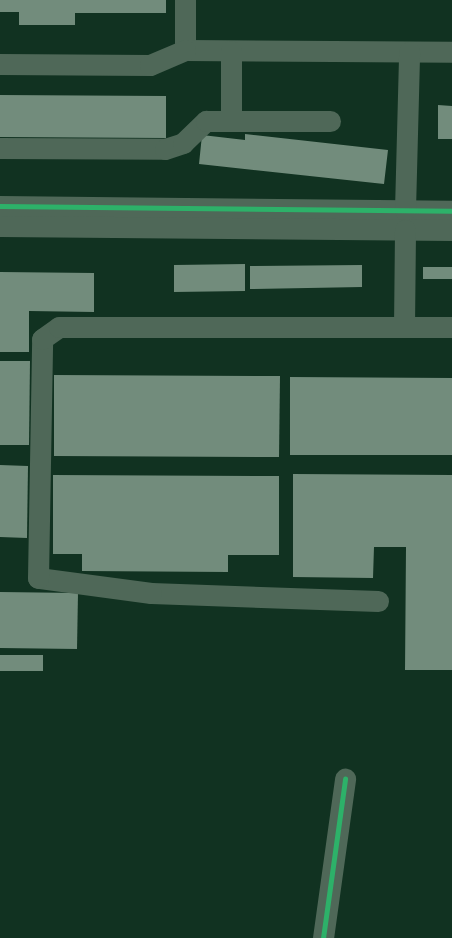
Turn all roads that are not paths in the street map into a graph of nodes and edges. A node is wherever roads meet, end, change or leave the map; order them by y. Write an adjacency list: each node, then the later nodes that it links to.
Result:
1 (185, 0): 2 (street)
2 (185, 50): 3 (street); 6 (street)
3 (231, 51): 4 (street); 7 (street)
4 (409, 52): 5 (street); 12 (street)
5 (452, 52)
6 (0, 64)
7 (231, 121): 8 (street); 9 (street)
8 (330, 121)
9 (0, 148)
10 (0, 206): 12 (street)
11 (452, 210): 12 (street)
12 (405, 220): 13 (street); 14 (street); 15 (street)
13 (0, 226)
14 (452, 230)
15 (404, 327): 16 (street); 17 (street)
16 (452, 327)
17 (378, 602)
18 (345, 779): 19 (street)
19 (323, 938)

